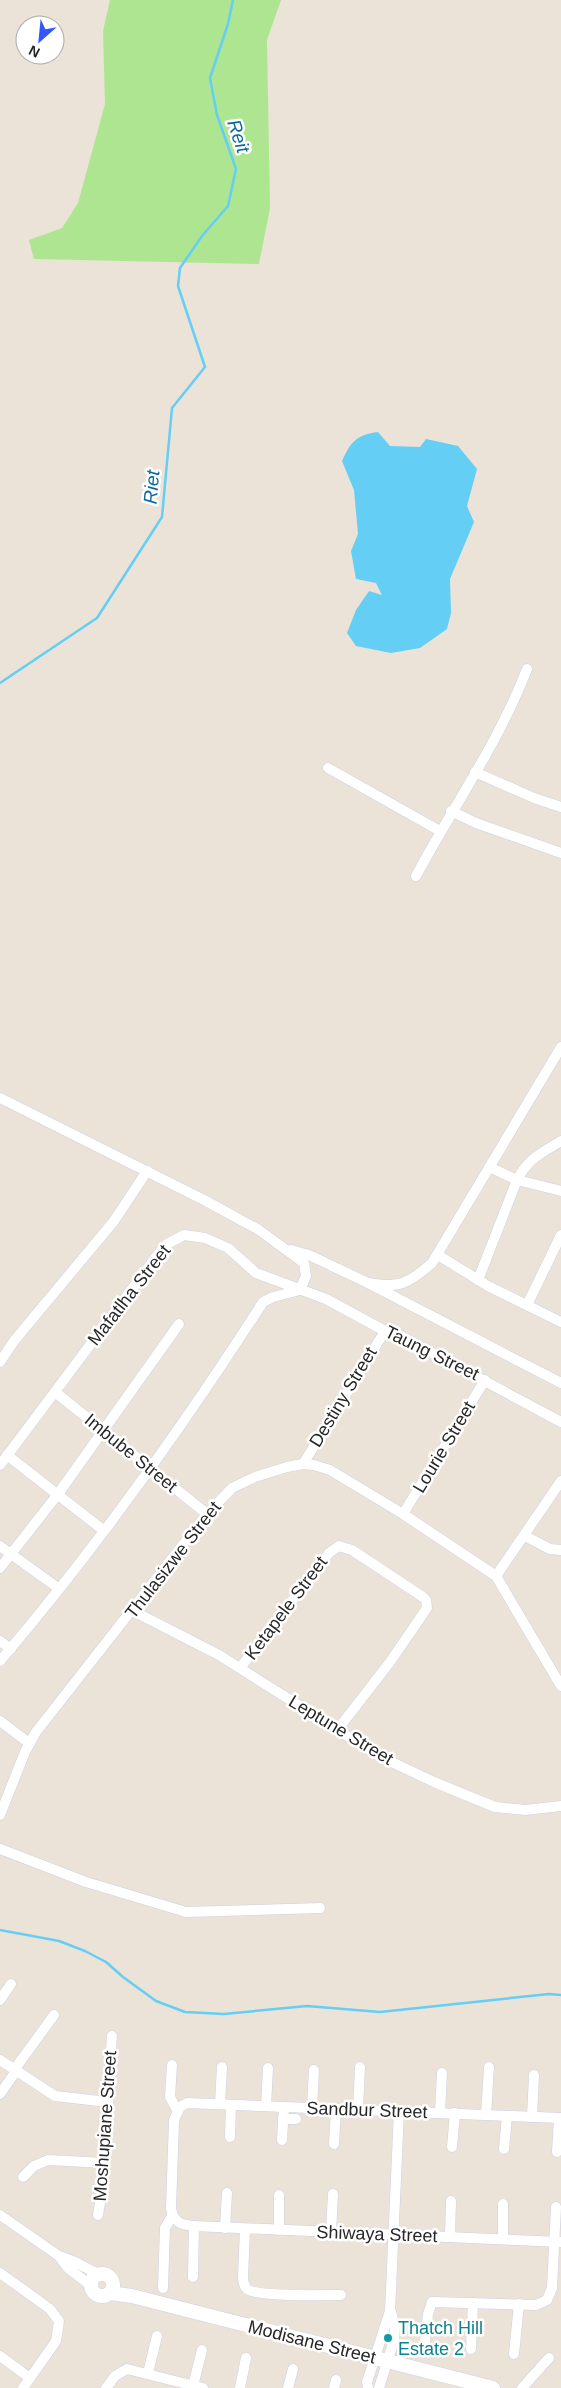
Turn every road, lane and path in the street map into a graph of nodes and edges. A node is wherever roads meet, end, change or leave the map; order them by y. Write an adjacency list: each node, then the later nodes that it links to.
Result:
1 (527, 670): 3 (street)
2 (328, 768): 6 (street)
3 (474, 772): 4 (street); 5 (street)
4 (561, 808)
5 (451, 811): 6 (street); 7 (street)
6 (440, 831): 8 (street)
7 (561, 853)
8 (416, 876)
9 (561, 1047): 12 (street)
10 (0, 1098): 13 (street)
11 (561, 1141): 14 (street)
12 (488, 1167): 14 (street); 18 (street)
13 (147, 1171): 17 (street); 26 (street)
14 (517, 1180): 15 (street); 19 (street)
15 (561, 1191)
16 (561, 1236): 22 (street)
17 (288, 1250): 20 (street); 21 (street)
18 (438, 1256): 19 (street); 20 (street)
19 (478, 1280): 22 (street)
20 (368, 1283): 28 (street)
21 (300, 1290): 25 (street, Taung Street); 29 (street, Mafatlha Street); 35 (street)
22 (527, 1305): 23 (street)
23 (561, 1322)
24 (179, 1324): 31 (street)
25 (385, 1331): 27 (street, Taung Street); 34 (street, Destiny Street)
26 (0, 1362)
27 (485, 1380): 30 (street, Taung Street); 39 (street, Lourie Street)
28 (561, 1383)
29 (55, 1392): 31 (street, Imbube Street); 32 (street, Mafatlha Street)
30 (561, 1422)
31 (103, 1430): 35 (street, Imbube Street); 37 (street)
32 (7, 1455): 33 (street, Mafatlha Street); 37 (street)
33 (0, 1464)
34 (303, 1464): 38 (street, Thulasizwe Street); 39 (street, Thulasizwe Street)
35 (149, 1467): 38 (street, Imbube Street); 40 (street)
36 (561, 1481): 41 (street)
37 (58, 1494): 40 (street); 44 (street)
38 (207, 1514): 48 (street, Thulasizwe Street)
39 (403, 1514): 46 (street, Thulasizwe Street)
40 (103, 1530): 47 (street)
41 (525, 1536): 43 (street); 46 (street)
42 (0, 1546): 44 (street)
43 (561, 1550)
44 (11, 1554): 45 (street); 47 (street)
45 (0, 1568)
46 (496, 1576): 53 (street, Thulasizwe Street)
47 (58, 1588): 50 (street)
48 (133, 1611): 52 (street, Leptune Street); 56 (street, Thulasizwe Street)
49 (0, 1641): 50 (street)
50 (11, 1649): 51 (street)
51 (0, 1662)
52 (240, 1668): 55 (street, Leptune Street); 55 (street, Ketapele Street)
53 (561, 1686)
54 (0, 1721): 56 (street)
55 (338, 1729): 57 (street, Leptune Street)
56 (29, 1743): 58 (street, Thulasizwe Street)
57 (561, 1806)
58 (0, 1815)
59 (0, 1849): 60 (street)
60 (320, 1908)
61 (11, 1984): 62 (street)
62 (0, 2000)
63 (54, 2015): 72 (street)
64 (112, 2036): 76 (street, Moshupiane Street)
65 (0, 2060): 72 (street)
66 (172, 2065): 84 (street)
67 (222, 2067): 77 (street)
68 (360, 2067): 83 (street)
69 (490, 2067): 88 (street)
70 (268, 2068): 79 (street)
71 (314, 2070): 81 (street)
72 (15, 2071): 75 (street); 76 (street)
73 (442, 2073): 86 (street)
74 (534, 2075): 90 (street)
75 (0, 2094)
76 (108, 2102): 100 (street, Moshupiane Street)
77 (220, 2104): 78 (street, Sandbur Street); 84 (street, Sandbur Street)
78 (231, 2105): 79 (street, Sandbur Street); 94 (street)
79 (266, 2106): 80 (street, Sandbur Street)
80 (284, 2107): 81 (street, Sandbur Street); 92 (street)
81 (312, 2108): 82 (street, Sandbur Street)
82 (336, 2108): 83 (street, Sandbur Street); 96 (street)
83 (358, 2110): 85 (street, Sandbur Street)
84 (177, 2111): 110 (street)
85 (398, 2111): 86 (street, Sandbur Street); 116 (street)
86 (440, 2112): 87 (street, Sandbur Street)
87 (455, 2113): 88 (street, Sandbur Street); 97 (street)
88 (486, 2115): 89 (street, Sandbur Street)
89 (507, 2116): 90 (street, Sandbur Street); 98 (street)
90 (532, 2117): 91 (street, Sandbur Street)
91 (560, 2118): 99 (street)
92 (283, 2119): 93 (street); 95 (street)
93 (296, 2120)
94 (230, 2137)
95 (282, 2140)
96 (334, 2144)
97 (452, 2147)
98 (504, 2149)
99 (557, 2152)
100 (104, 2163): 101 (street); 109 (street, Moshupiane Street)
101 (23, 2177)
102 (227, 2193): 112 (street)
103 (333, 2194): 115 (street)
104 (279, 2195): 114 (street)
105 (451, 2201): 117 (street)
106 (502, 2204): 118 (street)
107 (556, 2207): 119 (street)
108 (0, 2215): 122 (street, Modisane Street)
109 (98, 2215)
110 (173, 2217): 111 (street, Shiwaya Street); 124 (street)
111 (194, 2226): 112 (street, Shiwaya Street); 121 (street)
112 (225, 2228): 113 (street, Shiwaya Street)
113 (245, 2229): 114 (street, Shiwaya Street); 125 (street)
114 (279, 2230): 115 (street, Shiwaya Street)
115 (331, 2232): 116 (street, Shiwaya Street)
116 (394, 2235): 117 (street, Shiwaya Street); 136 (street)
117 (450, 2237): 118 (street, Shiwaya Street)
118 (503, 2239): 119 (street, Shiwaya Street)
119 (558, 2242): 127 (street)
120 (0, 2273): 139 (street)
121 (192, 2276)
122 (94, 2280): 123 (street, Modisane Street); 123 (street, Modisane Street)
123 (111, 2288): 136 (street, Modisane Street)
124 (163, 2288)
125 (341, 2295)
126 (473, 2303): 127 (street); 129 (street); 130 (street)
127 (519, 2304): 132 (street)
128 (157, 2336): 138 (street)
129 (425, 2341)
130 (471, 2349)
131 (202, 2350): 140 (street)
132 (514, 2354)
133 (0, 2356): 139 (street)
134 (246, 2358): 143 (street)
135 (549, 2358): 148 (street)
136 (382, 2359): 145 (street); 146 (street); 147 (street, Modisane Street)
137 (293, 2369): 144 (street)
138 (148, 2373): 140 (street); 142 (street)
139 (30, 2378): 141 (street)
140 (198, 2387)
141 (23, 2388)
142 (106, 2388)
143 (240, 2388)
144 (288, 2388)
145 (368, 2388)
146 (379, 2388)
147 (493, 2388)
148 (522, 2388)

